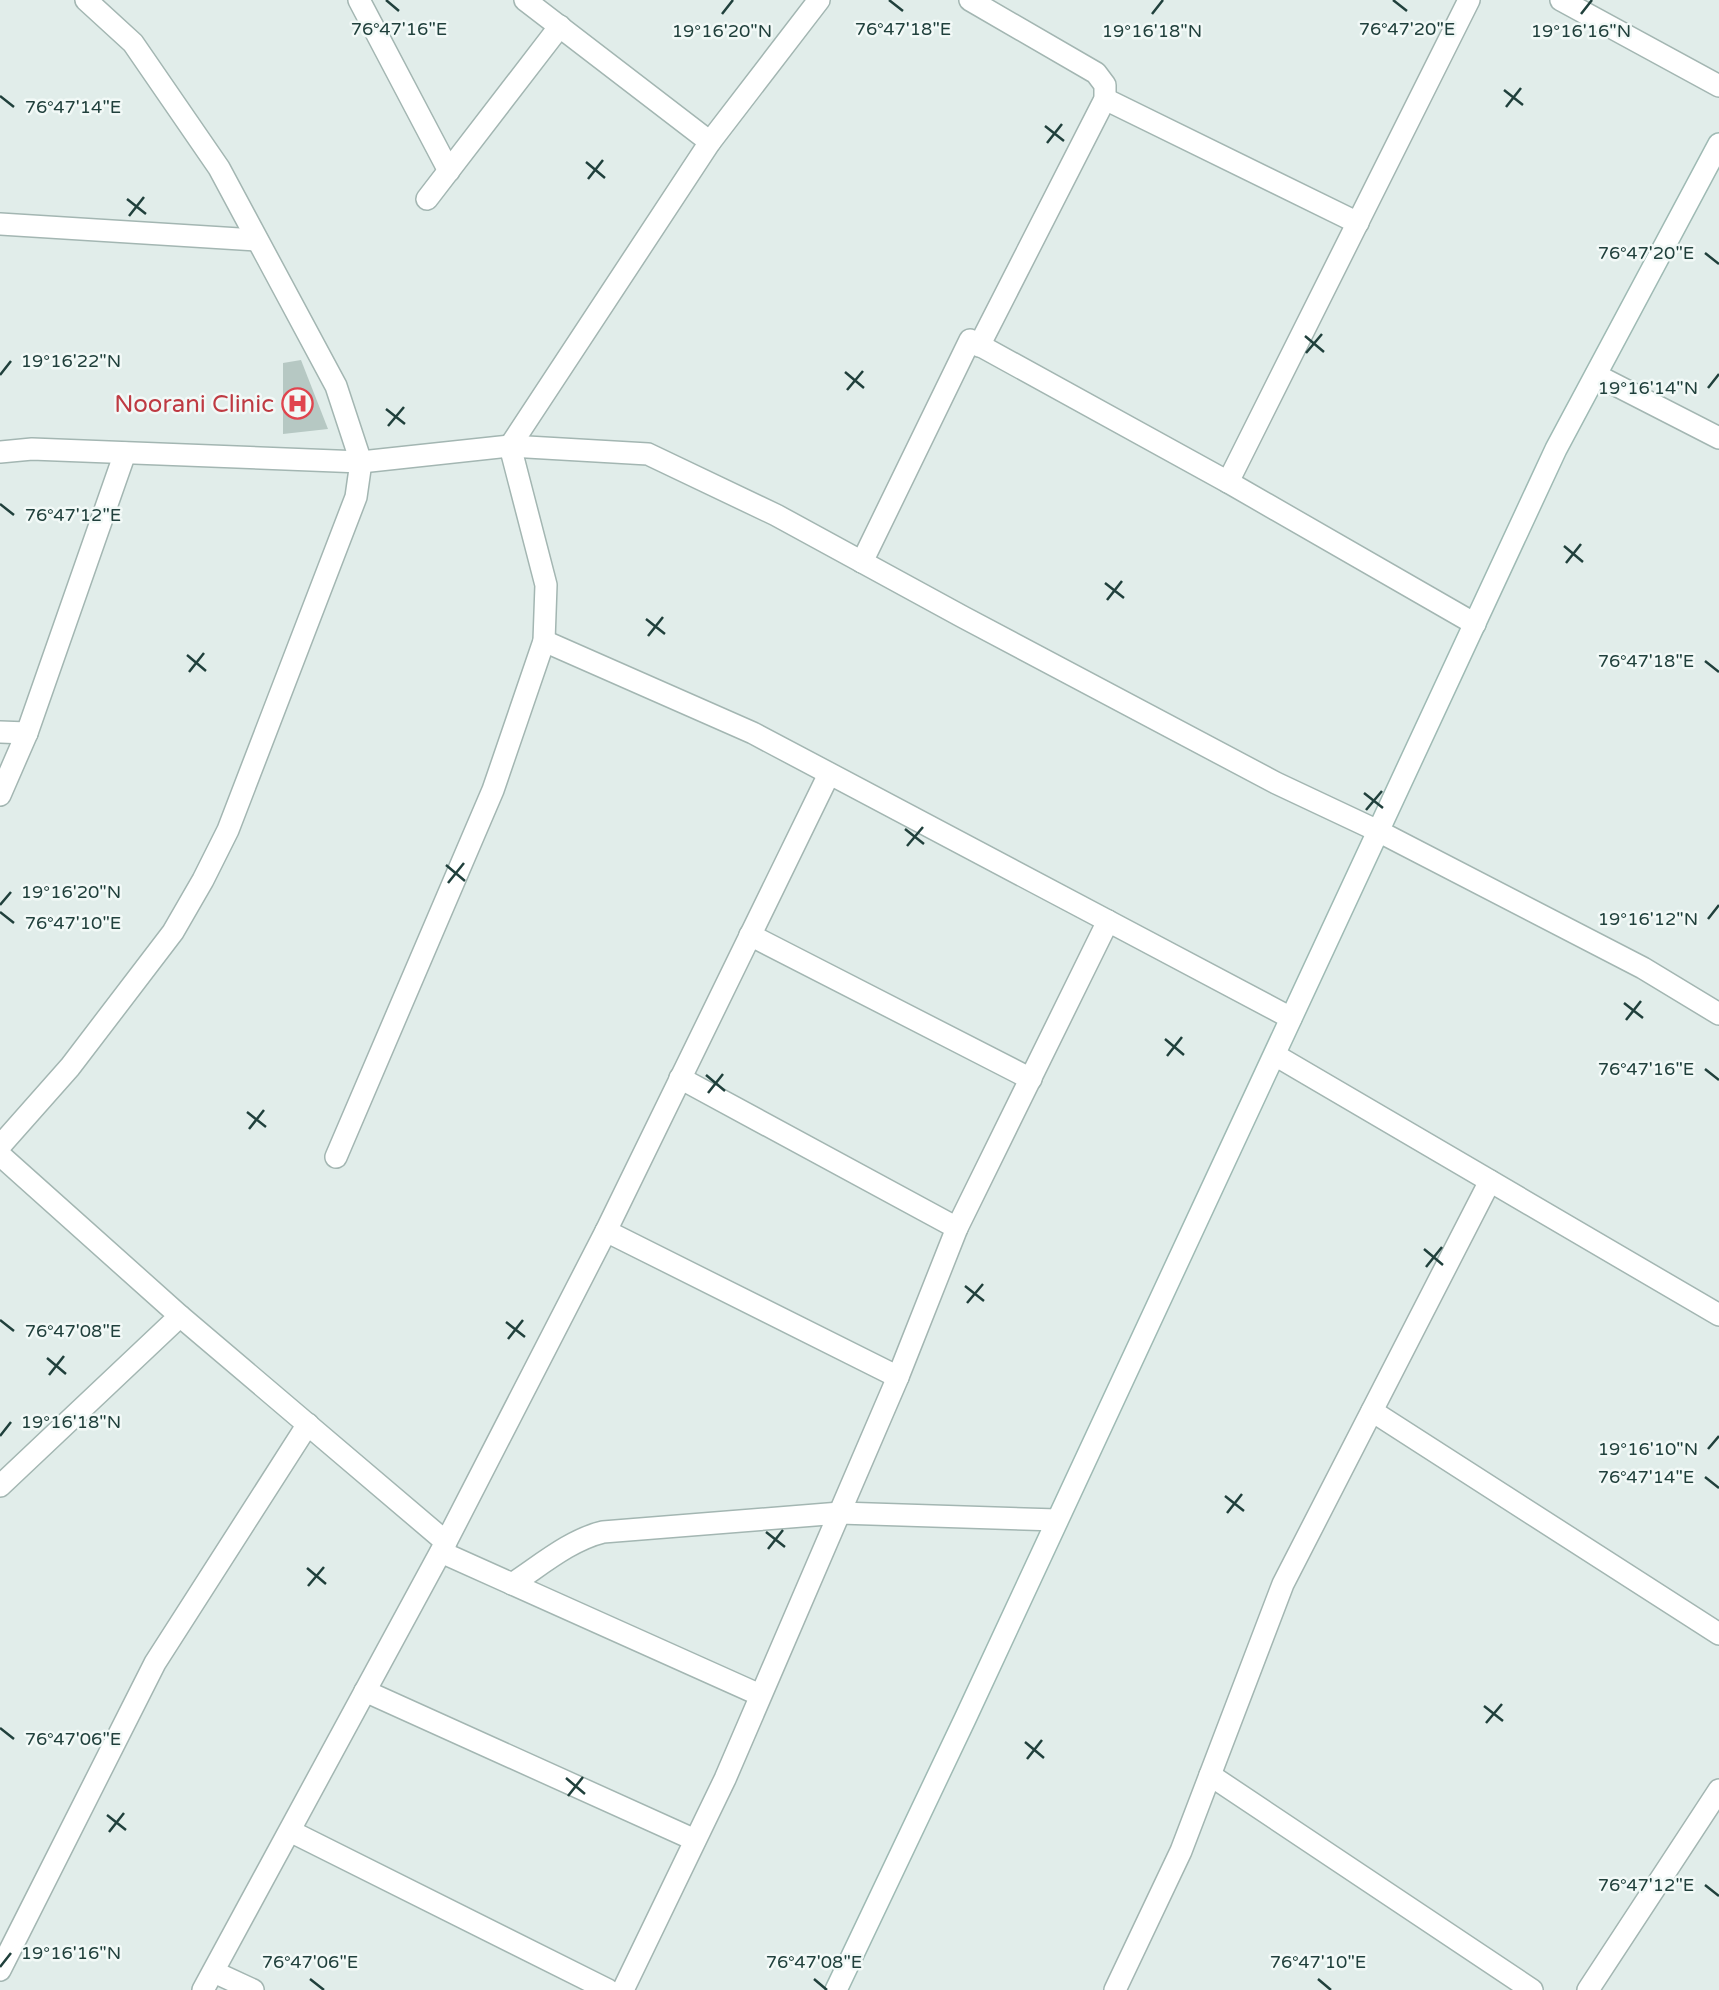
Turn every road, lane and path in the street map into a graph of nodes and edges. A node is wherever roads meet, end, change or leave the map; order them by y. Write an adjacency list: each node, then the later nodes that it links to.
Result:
1 (86, 0): 17 (street)
2 (359, 0): 13 (street)
3 (525, 0): 8 (street)
4 (819, 0): 11 (street)
5 (971, 0): 10 (street)
6 (1469, 0): 15 (street)
7 (1561, 0): 9 (street)
8 (560, 26): 11 (street); 13 (street)
9 (1719, 86)
10 (1105, 99): 15 (street); 18 (street)
11 (710, 142): 21 (street)
12 (1719, 144): 19 (street)
13 (449, 171): 14 (street)
14 (427, 200)
15 (1358, 223): 25 (street)
16 (0, 224): 17 (street)
17 (257, 240): 24 (street)
18 (979, 346): 25 (street); 26 (street)
19 (1596, 375): 20 (street); 27 (street)
20 (1719, 438)
21 (510, 446): 24 (street); 26 (street); 28 (street)
22 (0, 452): 23 (street)
23 (125, 453): 24 (street); 30 (street)
24 (360, 462): 41 (street)
25 (1228, 482): 27 (street)
26 (862, 562): 33 (street)
27 (1475, 624): 33 (street)
28 (544, 641): 31 (street); 43 (street)
29 (0, 732): 30 (street)
30 (27, 733): 32 (street)
31 (830, 774): 34 (street); 35 (street)
32 (0, 795)
33 (1378, 831): 36 (street); 37 (street)
34 (1108, 921): 37 (street); 40 (street)
35 (750, 935): 39 (street); 40 (street)
36 (1719, 1014)
37 (1291, 1018): 38 (street)
38 (1275, 1055): 44 (street); 54 (street)
39 (680, 1078): 45 (street); 46 (street)
40 (1031, 1079): 45 (street)
41 (0, 1146)
42 (0, 1155): 48 (street)
43 (336, 1157)
44 (1490, 1181): 47 (street); 50 (street)
45 (957, 1227): 49 (street)
46 (606, 1231): 49 (street); 55 (street)
47 (1719, 1315)
48 (180, 1316): 51 (street); 52 (street)
49 (898, 1377): 53 (street)
50 (1372, 1411): 57 (street); 60 (street)
51 (308, 1424): 55 (street); 64 (street)
52 (0, 1486)
53 (840, 1513): 54 (street); 56 (street); 59 (street)
54 (1057, 1520): 69 (street)
55 (443, 1547): 56 (street); 58 (street)
56 (512, 1584): 59 (street)
57 (1719, 1634)
58 (365, 1691): 62 (street); 63 (street)
59 (760, 1695): 63 (street)
60 (1210, 1775): 70 (street); 71 (street)
61 (1719, 1790): 72 (street)
62 (290, 1831): 65 (street); 67 (street)
63 (695, 1840): 68 (street)
64 (0, 1970)
65 (209, 1981): 66 (street)
66 (253, 1990)
67 (608, 1990)
68 (623, 1990)
69 (836, 1990)
70 (1115, 1990)
71 (1532, 1990)
72 (1588, 1990)

